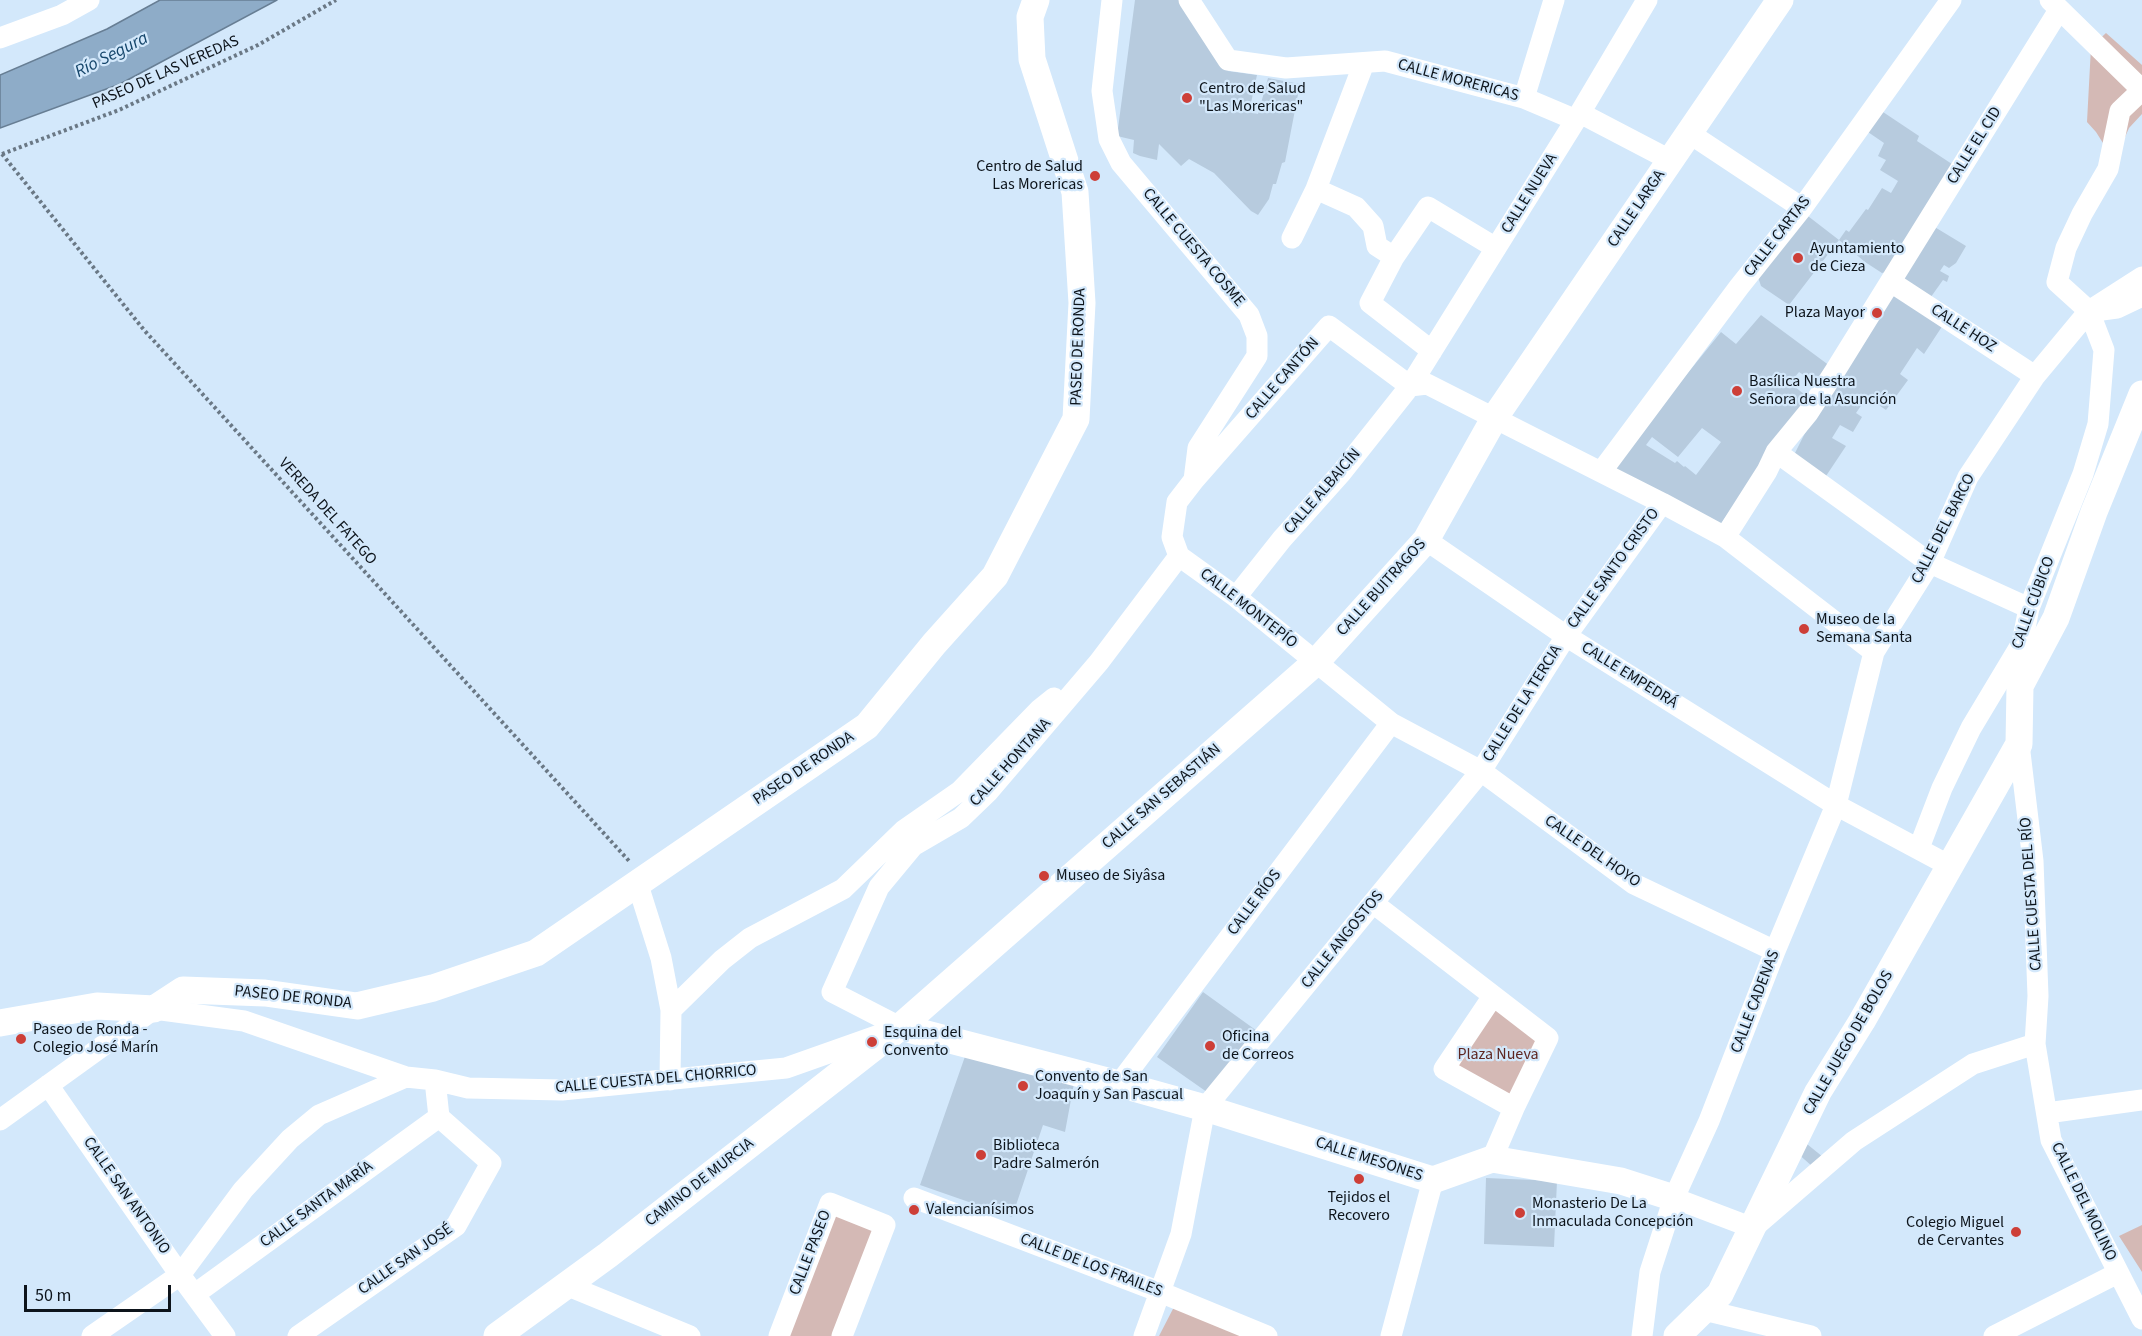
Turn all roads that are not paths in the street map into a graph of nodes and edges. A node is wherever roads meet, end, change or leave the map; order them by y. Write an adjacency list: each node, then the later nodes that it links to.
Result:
1 (89, 0): 10 (street)
2 (1036, 0): 51 (main road, PASEO DE RONDA)
3 (1112, 0): 33 (street, CALLE CUESTA COSME)
4 (1189, 0): 11 (street, CALLE MORERICAS)
5 (1554, 0): 13 (street)
6 (1647, 0): 14 (street, CALLE NUEVA)
7 (1780, 0): 15 (main road, CALLE LARGA)
8 (1951, 0): 18 (street, CALLE CARTAS)
9 (2054, 5): 12 (street); 23 (street, CALLE EL CID)
10 (0, 38)
11 (1364, 63): 13 (street, CALLE MORERICAS); 17 (street)
12 (2142, 90): 25 (street)
13 (1524, 98): 14 (street, CALLE MORERICAS)
14 (1578, 116): 16 (street, CALLE MORERICAS); 20 (street, CALLE NUEVA)
15 (1689, 133): 16 (main road, CALLE LARGA); 18 (street)
16 (1670, 160): 30 (main road, CALLE LARGA)
17 (1316, 189): 19 (street); 21 (street)
18 (1802, 208): 32 (street, CALLE CARTAS)
19 (1292, 238)
20 (1496, 248): 21 (street); 26 (street, CALLE NUEVA)
21 (1394, 257): 26 (street)
22 (2142, 277): 25 (street, CALLE DEL BARCO)
23 (1891, 282): 27 (street, CALLE HOZ); 31 (street, CALLE EL CID)
24 (2142, 296): 25 (street)
25 (2089, 310): 27 (street, CALLE DEL BARCO); 40 (street, CALLE CÚBICO)
26 (1432, 351): 28 (street, CALLE NUEVA)
27 (2035, 376): 38 (street, CALLE DEL BARCO)
28 (1410, 386): 30 (street); 33 (street, CALLE CANTÓN); 39 (street, CALLE ALBAICÍN)
29 (2142, 394): 46 (main road)
30 (1495, 417): 32 (street); 36 (main road, CALLE BUITRAGOS)
31 (1776, 452): 35 (street, CALLE EL CID); 38 (street)
32 (1601, 472): 34 (street)
33 (1194, 480): 37 (street, CALLE CUESTA COSME)
34 (1662, 503): 35 (street); 41 (street, CALLE SANTO CRISTO)
35 (1725, 537): 42 (street)
36 (1426, 540): 41 (street, CALLE EMPEDRÁ); 44 (main road, CALLE BUITRAGOS)
37 (1179, 556): 39 (street, CALLE MONTEPÍO); 43 (street, CALLE HONTANA)
38 (1930, 562): 40 (street); 42 (street, CALLE DEL BARCO)
39 (1236, 597): 44 (street, CALLE MONTEPÍO)
40 (2029, 608): 49 (street, CALLE CÚBICO)
41 (1566, 636): 47 (street, CALLE DE LA TERCIA); 48 (street, CALLE EMPEDRÁ)
42 (1874, 652): 48 (street, CALLE DEL BARCO)
43 (1099, 662): 56 (street); 58 (street, CALLE HONTANA)
44 (1316, 662): 45 (street, CALLE MONTEPÍO); 58 (main road, CALLE SAN SEBASTIÁN)
45 (1391, 723): 47 (street, CALLE DEL HOYO); 63 (street, CALLE RÍOS)
46 (2019, 744): 50 (main road, CALLE JUEGO DE BOLOS); 59 (street, CALLE CUESTA DEL RÍO)
47 (1481, 771): 52 (street, CALLE ANGOSTOS); 53 (street, CALLE DEL HOYO)
48 (1836, 805): 49 (street, CALLE EMPEDRÁ); 53 (street, CALLE CADENAS)
49 (1919, 848): 50 (street, CALLE EMPEDRÁ)
50 (1950, 866): 75 (main road, CALLE JUEGO DE BOLOS)
51 (641, 880): 55 (main road, PASEO DE RONDA); 56 (street)
52 (1373, 903): 54 (street); 66 (street, CALLE ANGOSTOS)
53 (1775, 951): 74 (street, CALLE CADENAS)
54 (1492, 996): 67 (street); 67 (street)
55 (154, 1009): 57 (main road); 60 (street, CALLE CUESTA DEL CHORRICO); 64 (street)
56 (671, 1010): 62 (street)
57 (0, 1023)
58 (900, 1027): 62 (street, CALLE CUESTA DEL CHORRICO); 63 (main road, CALLE MESONES); 78 (main road, CAMINO DE MURCIA)
59 (2035, 1044): 68 (street, CALLE DEL MOLINO); 75 (street)
60 (406, 1077): 61 (street, CALLE CUESTA DEL CHORRICO); 77 (street)
61 (435, 1080): 62 (street, CALLE CUESTA DEL CHORRICO); 69 (street)
62 (670, 1080)
63 (1119, 1084): 66 (main road, CALLE MESONES)
64 (48, 1085): 70 (street); 77 (street, CALLE SAN ANTONIO)
65 (2142, 1100): 68 (street)
66 (1205, 1108): 72 (main road, CALLE MESONES); 79 (street)
67 (1514, 1108): 71 (street)
68 (2047, 1113): 76 (street, CALLE DEL MOLINO)
69 (439, 1117): 80 (street, CALLE SANTA MARÍA); 86 (street, CALLE SAN JOSÉ)
70 (0, 1120)
71 (1492, 1160): 72 (main road, CALLE MESONES); 74 (main road, CALLE MESONES)
72 (1433, 1180): 92 (street)
73 (914, 1198): 79 (street, CALLE DE LOS FRAILES)
74 (1674, 1198): 75 (street); 93 (street, CALLE CADENAS)
75 (1753, 1228): 81 (main road, CALLE JUEGO DE BOLOS)
76 (2118, 1273): 82 (street, CALLE DEL MOLINO); 96 (street)
77 (180, 1275): 80 (street, CALLE SAN ANTONIO); 84 (street)
78 (566, 1285): 87 (main road, CAMINO DE MURCIA); 88 (street)
79 (1160, 1292): 90 (street); 91 (street, CALLE DE LOS FRAILES)
80 (195, 1294): 85 (street, CALLE SAN ANTONIO)
81 (1704, 1310): 94 (main road, CALLE JUEGO DE BOLOS); 95 (street)
82 (2142, 1319)
83 (849, 1334): 89 (street, CALLE PASEO)
84 (92, 1336)
85 (225, 1336)
86 (298, 1336)
87 (496, 1336)
88 (690, 1336)
89 (779, 1336)
90 (1144, 1336)
91 (1267, 1336)
92 (1391, 1336)
93 (1642, 1336)
94 (1677, 1336)
95 (1811, 1336)
96 (1994, 1336)

